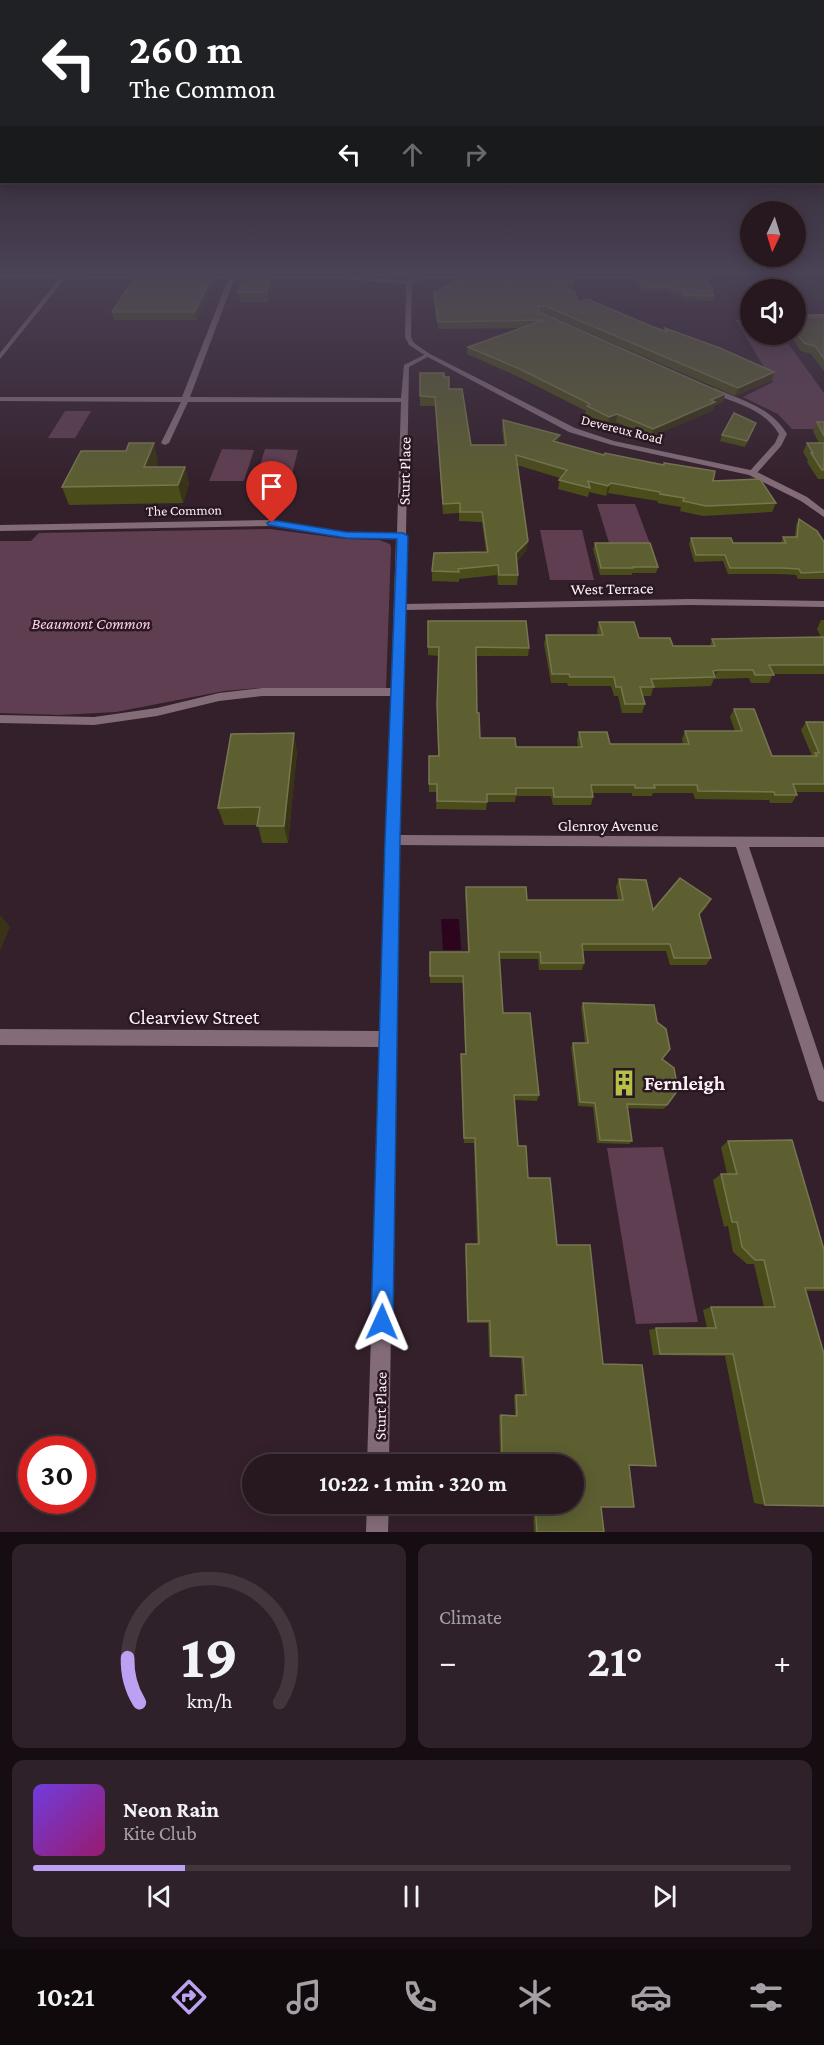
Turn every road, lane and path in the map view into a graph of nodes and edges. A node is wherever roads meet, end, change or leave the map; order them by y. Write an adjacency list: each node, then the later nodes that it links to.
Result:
1 (10, 344): 5 (street)
2 (206, 344): 8 (street)
3 (412, 344): 4 (street, Devereux Road)
4 (428, 355): 9 (street, Sturt Place); 11 (street, Devereux Road)
5 (0, 357)
6 (703, 386): 11 (street)
7 (0, 399): 8 (street)
8 (185, 400): 9 (street); 10 (street)
9 (406, 400): 14 (street, Sturt Place)
10 (165, 443)
11 (752, 473): 12 (street, Devereux Road)
12 (824, 514)
13 (0, 528): 14 (street, The Common)
14 (403, 536): 16 (street, Sturt Place)
15 (824, 603): 16 (street, West Terrace)
16 (400, 607): 17 (street, Sturt Place)
17 (398, 692): 18 (street); 19 (street, Sturt Place)
18 (0, 719)
19 (392, 840): 20 (street, Glenroy Avenue); 23 (street, Sturt Place)
20 (741, 842): 21 (street, Glenroy Avenue); 24 (street)
21 (824, 843)
22 (0, 1037): 23 (street, Clearview Street)
23 (388, 1039): 25 (street, Sturt Place)
24 (824, 1094)
25 (378, 1454)
26 (378, 1514): 27 (street)
27 (377, 1532)

